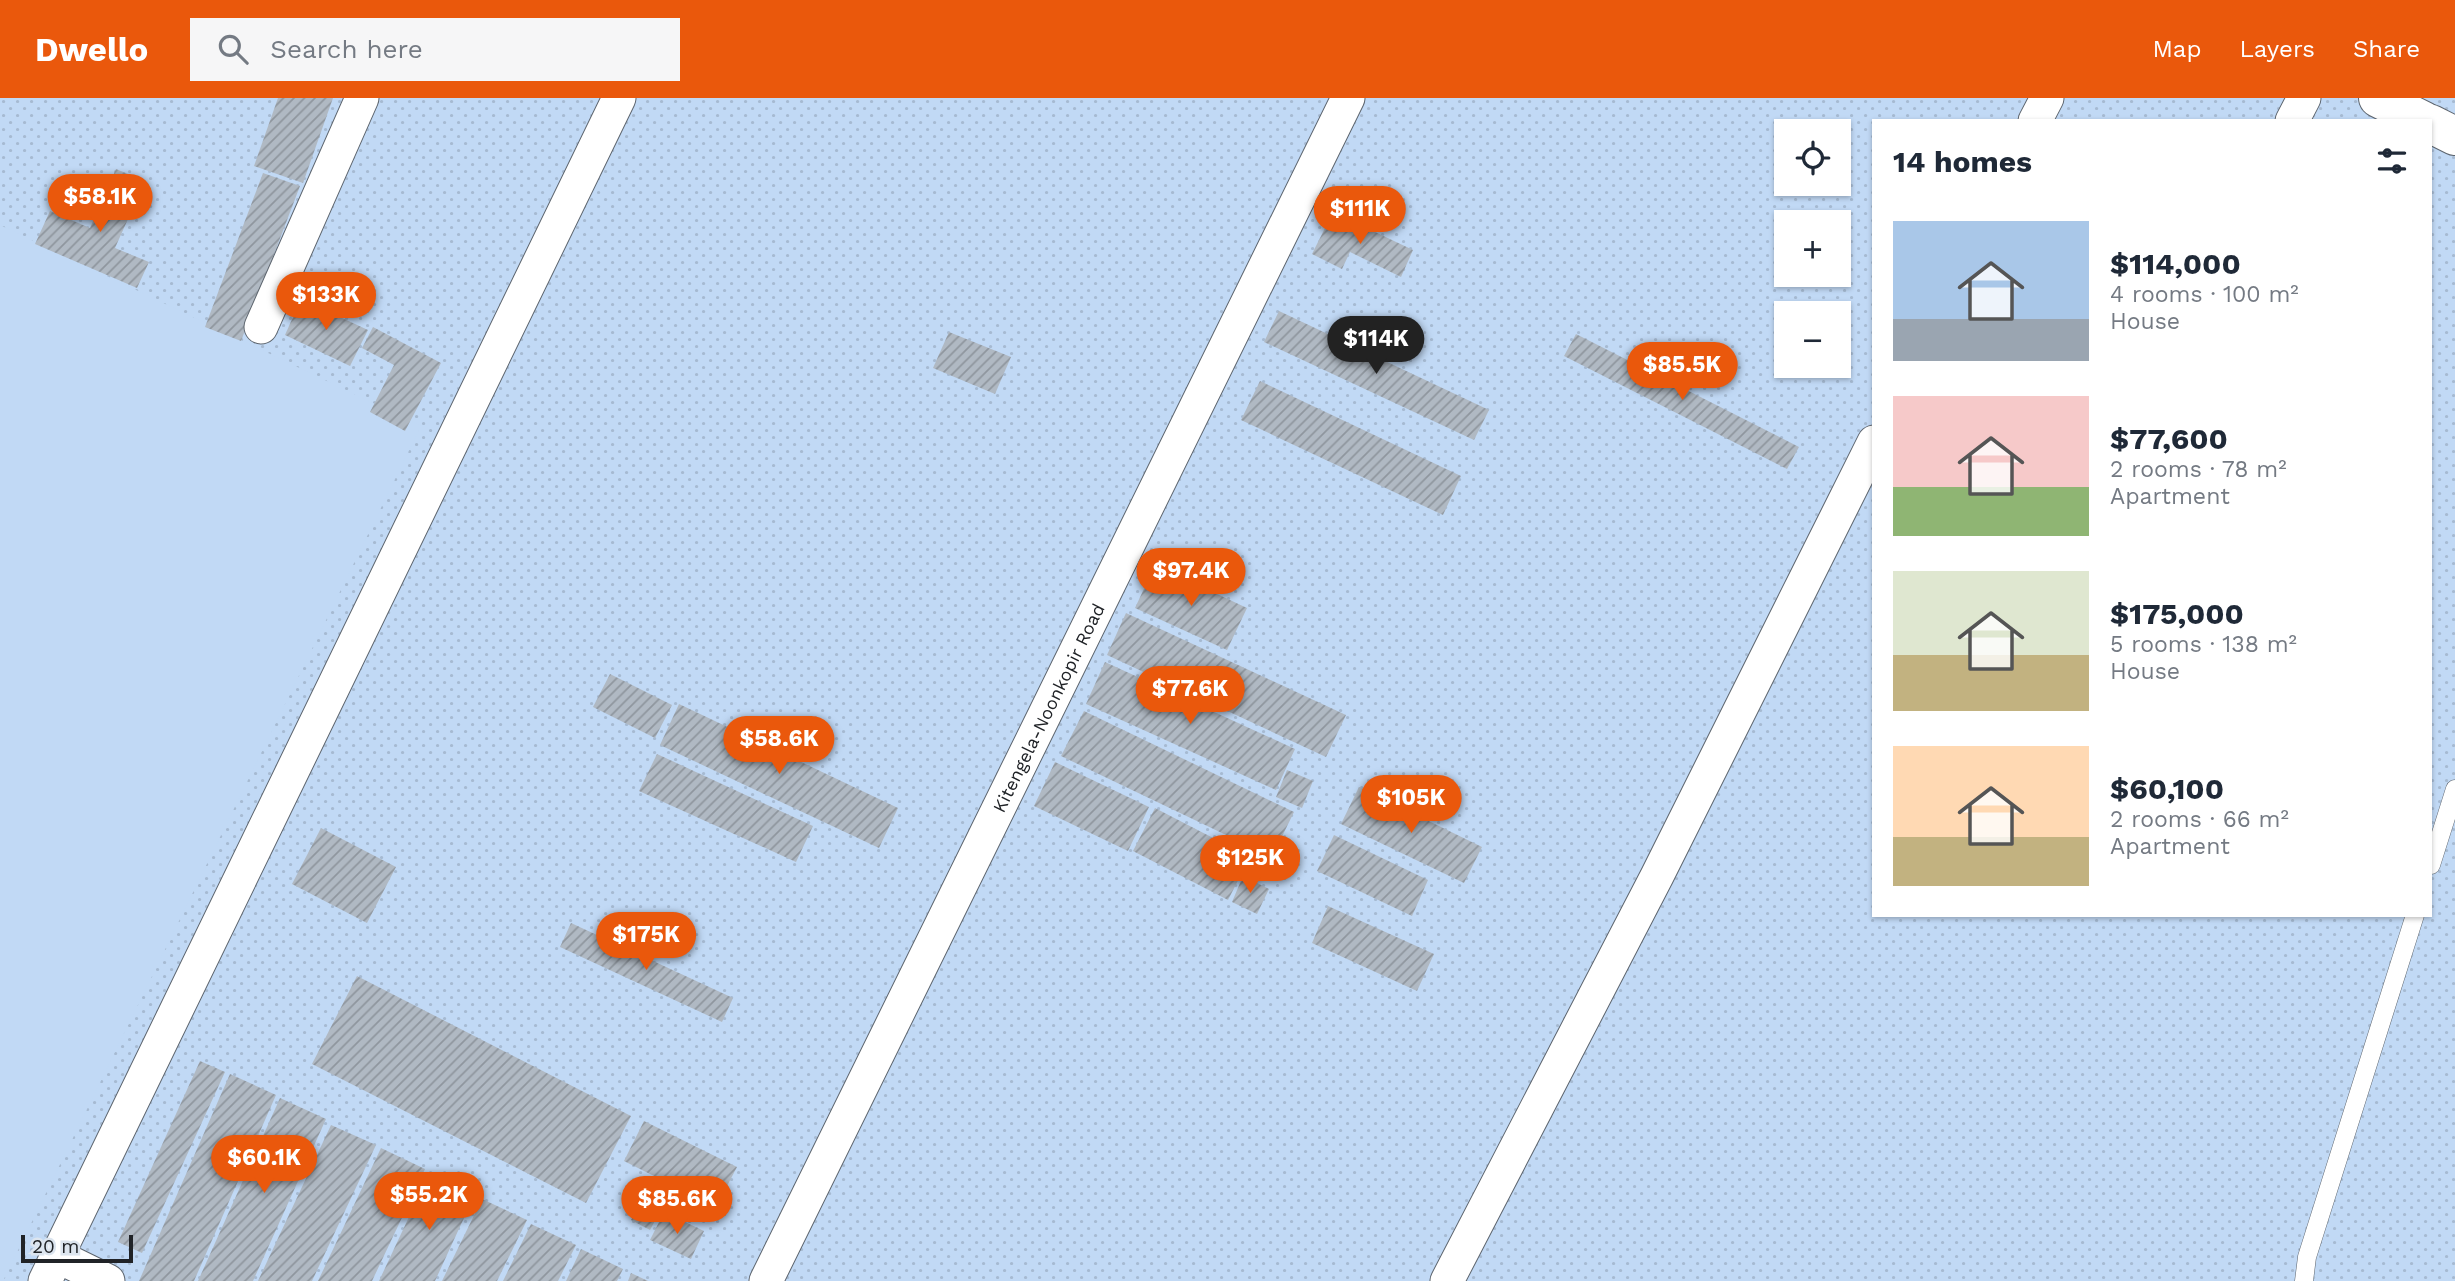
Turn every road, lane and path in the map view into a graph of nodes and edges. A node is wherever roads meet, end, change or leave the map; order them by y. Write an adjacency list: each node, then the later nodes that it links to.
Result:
1 (362, 98): 12 (street)
2 (619, 98): 17 (street)
3 (1348, 98): 19 (street, Kitengela-Noonkopir Road)
4 (2046, 98): 7 (street)
5 (2304, 98): 8 (street)
6 (2378, 98): 9 (street)
7 (2036, 119)
8 (2293, 119)
9 (2420, 119)
10 (2432, 124): 11 (street)
11 (2455, 136)
12 (261, 327)
13 (1872, 446): 20 (street)
14 (2455, 789): 15 (lane)
15 (2432, 862)
16 (2414, 917): 21 (lane)
17 (51, 1268): 18 (street)
18 (107, 1281)
19 (766, 1281)
20 (1447, 1281)
21 (2304, 1281)

